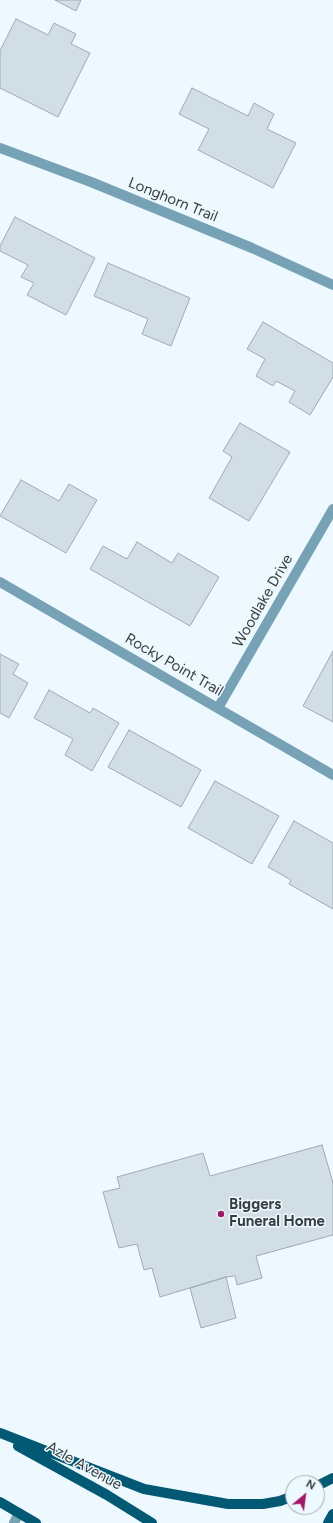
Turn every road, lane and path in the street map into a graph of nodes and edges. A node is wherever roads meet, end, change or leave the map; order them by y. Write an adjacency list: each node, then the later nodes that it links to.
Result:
1 (0, 148): 2 (street, Longhorn Trail)
2 (333, 285)
3 (333, 509): 5 (street, Woodlake Drive)
4 (0, 582): 5 (street, Rocky Point Trail)
5 (218, 708): 6 (street, Rocky Point Trail)
6 (333, 775)
7 (0, 1435): 8 (main road); 14 (main road, Azle Avenue)
8 (285, 1499)
9 (0, 1502): 10 (main road)
10 (19, 1513): 12 (street); 13 (main road)
11 (333, 1514): 15 (main road)
12 (14, 1523)
13 (36, 1523)
14 (152, 1523)
15 (328, 1523)

